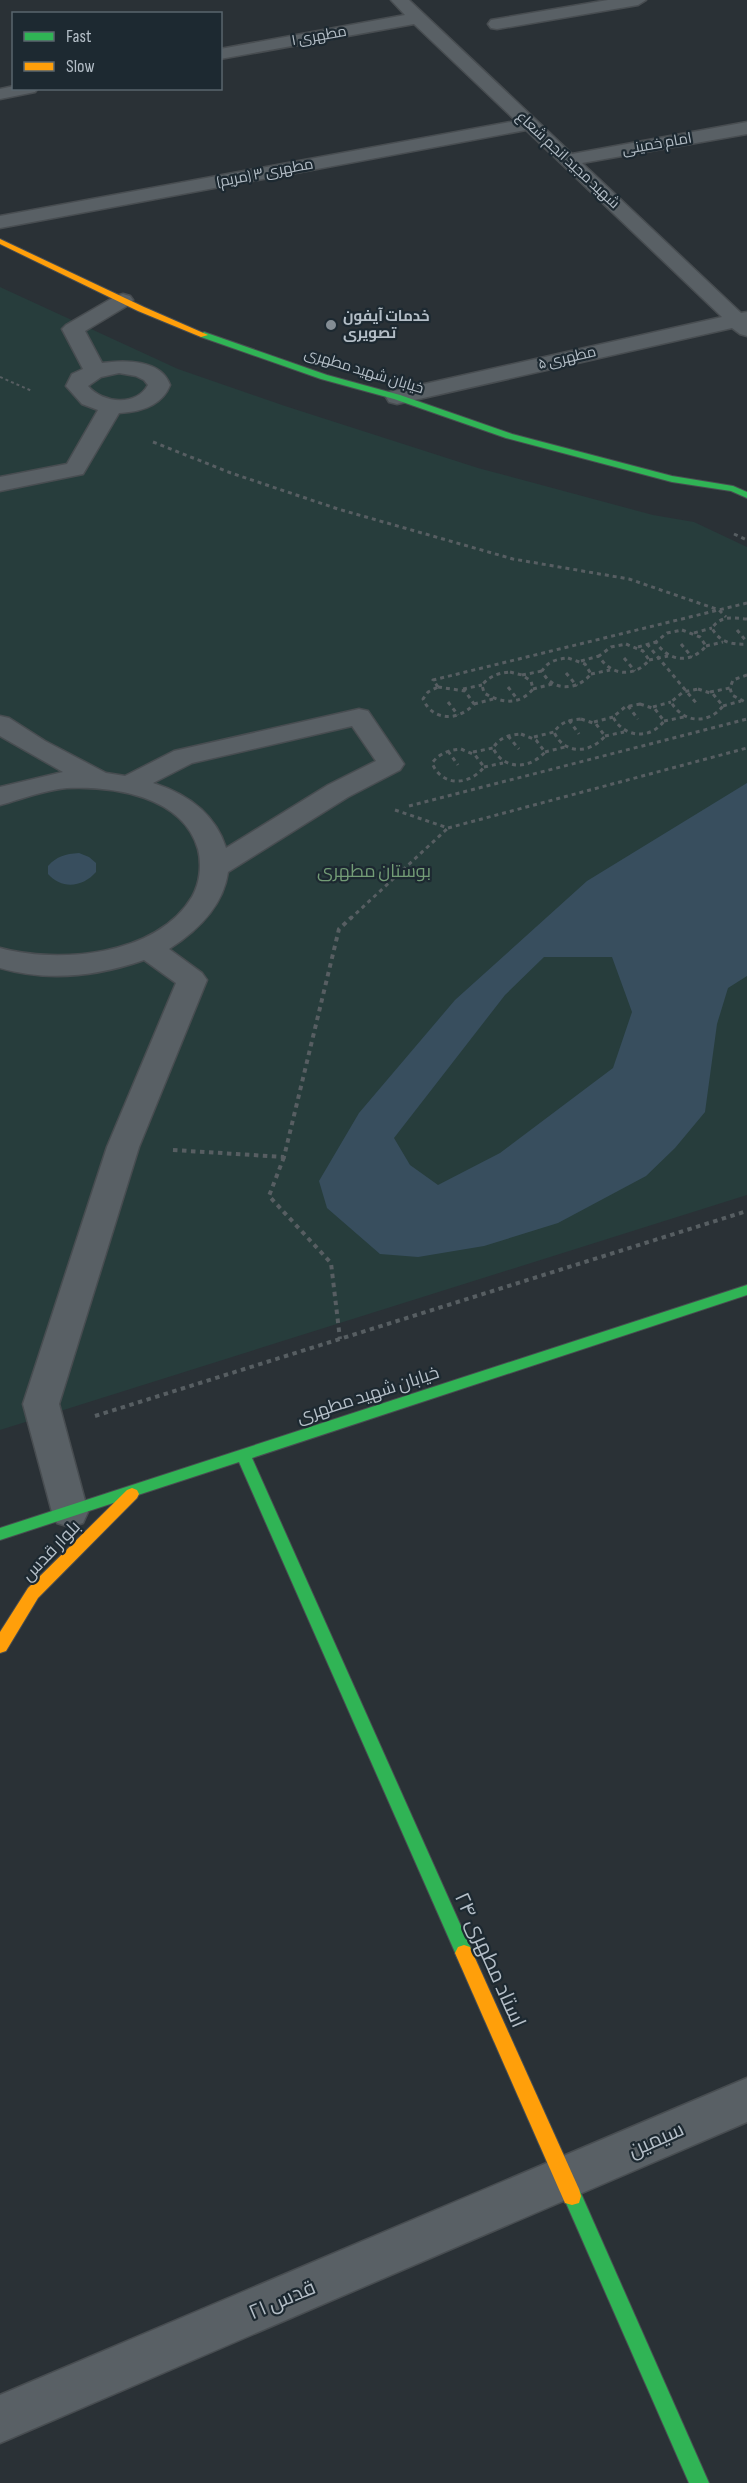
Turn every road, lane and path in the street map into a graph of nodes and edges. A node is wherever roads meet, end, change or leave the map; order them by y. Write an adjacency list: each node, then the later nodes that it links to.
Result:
1 (399, 0): 3 (street, شهید مجید انجم شعاع)
2 (638, 0): 4 (street)
3 (418, 18): 5 (street, مطهری ۱); 8 (street, شهید مجید انجم شعاع)
4 (497, 24)
5 (222, 54)
6 (19, 90): 7 (street)
7 (0, 94)
8 (529, 124): 10 (street, شهید مجید انجم شعاع); 11 (street, مطهری ۳ (مریم))
9 (747, 128): 10 (street, امام خمینی)
10 (568, 160): 14 (street, شهید مجید انجم شعاع)
11 (0, 222)
12 (0, 241): 13 (main road, خیابان شهید مطهری)
13 (123, 300): 15 (street); 17 (main road, خیابان شهید مطهری)
14 (743, 323): 17 (street, مطهری ۵)
15 (95, 371): 18 (street); 18 (street)
16 (0, 377): 18 (path)
17 (397, 397): 20 (main road, خیابان شهید مطهری)
18 (107, 414): 19 (street); 23 (path)
19 (0, 484)
20 (740, 489): 21 (main road, خیابان شهید مطهری)
21 (747, 495)
22 (747, 603): 23 (path)
23 (719, 610): 24 (path); 26 (path)
24 (726, 618): 25 (path); 27 (path)
25 (747, 619)
26 (663, 623): 29 (path); 31 (path)
27 (712, 628): 30 (path); 33 (path)
28 (737, 630): 34 (path)
29 (669, 631): 30 (path); 32 (path)
30 (694, 633): 38 (path)
31 (607, 637): 37 (path); 40 (path)
32 (656, 642): 35 (path); 42 (path)
33 (724, 642): 34 (path); 38 (path)
34 (747, 643)
35 (647, 644): 39 (path); 44 (path)
36 (681, 644): 45 (path)
37 (613, 645): 39 (path); 41 (path)
38 (706, 646): 45 (path)
39 (638, 647): 47 (path)
40 (549, 651): 46 (path); 49 (path)
41 (599, 656): 48 (path); 51 (path)
42 (668, 656): 44 (path); 45 (path)
43 (624, 658): 52 (path)
44 (658, 658): 47 (path); 67 (path)
45 (693, 658)
46 (556, 659): 48 (path); 50 (path)
47 (649, 660): 52 (path)
48 (581, 661): 55 (path)
49 (492, 665): 53 (path); 62 (path)
50 (542, 670): 56 (path); 59 (path)
51 (610, 670): 52 (path); 55 (path)
52 (635, 672)
53 (497, 673): 56 (path); 60 (path)
54 (567, 673): 61 (path)
55 (591, 674): 61 (path)
56 (522, 675): 66 (path)
57 (745, 675): 58 (path); 64 (path)
58 (747, 680)
59 (552, 684): 61 (path); 66 (path)
60 (482, 685): 65 (path); 69 (path)
61 (577, 686)
62 (438, 687): 65 (path); 80 (path)
63 (508, 687): 70 (path)
64 (729, 688): 68 (path); 71 (path)
65 (464, 689): 75 (path)
66 (533, 689): 70 (path)
67 (685, 690): 68 (path); 73 (path); 76 (path)
68 (710, 692): 78 (path)
69 (493, 699): 70 (path); 75 (path)
70 (519, 701)
71 (741, 701): 74 (path); 78 (path)
72 (448, 702): 80 (path)
73 (671, 702): 79 (path); 82 (path)
74 (747, 703)
75 (474, 704): 80 (path)
76 (697, 704)
77 (627, 705): 79 (path); 81 (path); 84 (path)
78 (723, 706): 83 (path)
79 (653, 707): 87 (path)
80 (458, 716)
81 (613, 717): 88 (path); 92 (path)
82 (684, 717): 83 (path); 87 (path)
83 (709, 718): 90 (path)
84 (638, 719)
85 (747, 719): 90 (path)
86 (568, 720): 88 (path); 91 (path); 93 (path)
87 (664, 721): 94 (path)
88 (594, 722): 96 (path)
89 (0, 724): 113 (street)
90 (716, 727): 98 (path)
91 (554, 732): 97 (path); 99 (path)
92 (624, 732): 94 (path); 96 (path)
93 (579, 734)
94 (650, 734): 98 (path)
95 (508, 735): 97 (path); 100 (path); 102 (path)
96 (605, 736): 103 (path)
97 (534, 737): 106 (path)
98 (657, 742): 107 (path)
99 (565, 747): 103 (path); 106 (path)
100 (493, 748): 105 (path); 108 (path)
101 (747, 748): 118 (path)
102 (519, 749)
103 (591, 749): 107 (path)
104 (447, 750): 105 (path); 109 (path); 114 (path)
105 (473, 752): 111 (path)
106 (545, 752): 110 (path)
107 (597, 757): 112 (path)
108 (504, 762): 110 (path); 111 (path)
109 (458, 765)
110 (530, 765): 112 (path)
111 (484, 767): 114 (path)
112 (536, 773): 116 (path)
113 (98, 780): 115 (street); 117 (street)
114 (468, 780): 116 (path)
115 (130, 784): 119 (street); 119 (street)
116 (474, 789): 118 (path)
117 (0, 796)
118 (448, 828): 123 (path)
119 (216, 867): 120 (street)
120 (148, 948): 121 (street); 122 (street)
121 (3, 962)
122 (123, 1147): 123 (path); 127 (street)
123 (284, 1157): 126 (path)
124 (747, 1211): 126 (path)
125 (747, 1290): 128 (main road, خیابان شهید مطهری)
126 (340, 1339): 127 (path)
127 (48, 1431): 130 (street)
128 (243, 1455): 129 (main road, خیابان شهید مطهری); 134 (main road, استاد مطهری ۲۴)
129 (137, 1490): 130 (main road, خیابان شهید مطهری); 132 (main road, بلوار قدس)
130 (70, 1512): 131 (main road, خیابان شهید مطهری)
131 (0, 1534)
132 (0, 1646)
133 (747, 2100): 134 (street, سیمین)
134 (564, 2180): 135 (street, قدس ۲۱); 136 (main road, استاد مطهری ۲۴)
135 (0, 2419)
136 (699, 2483)

